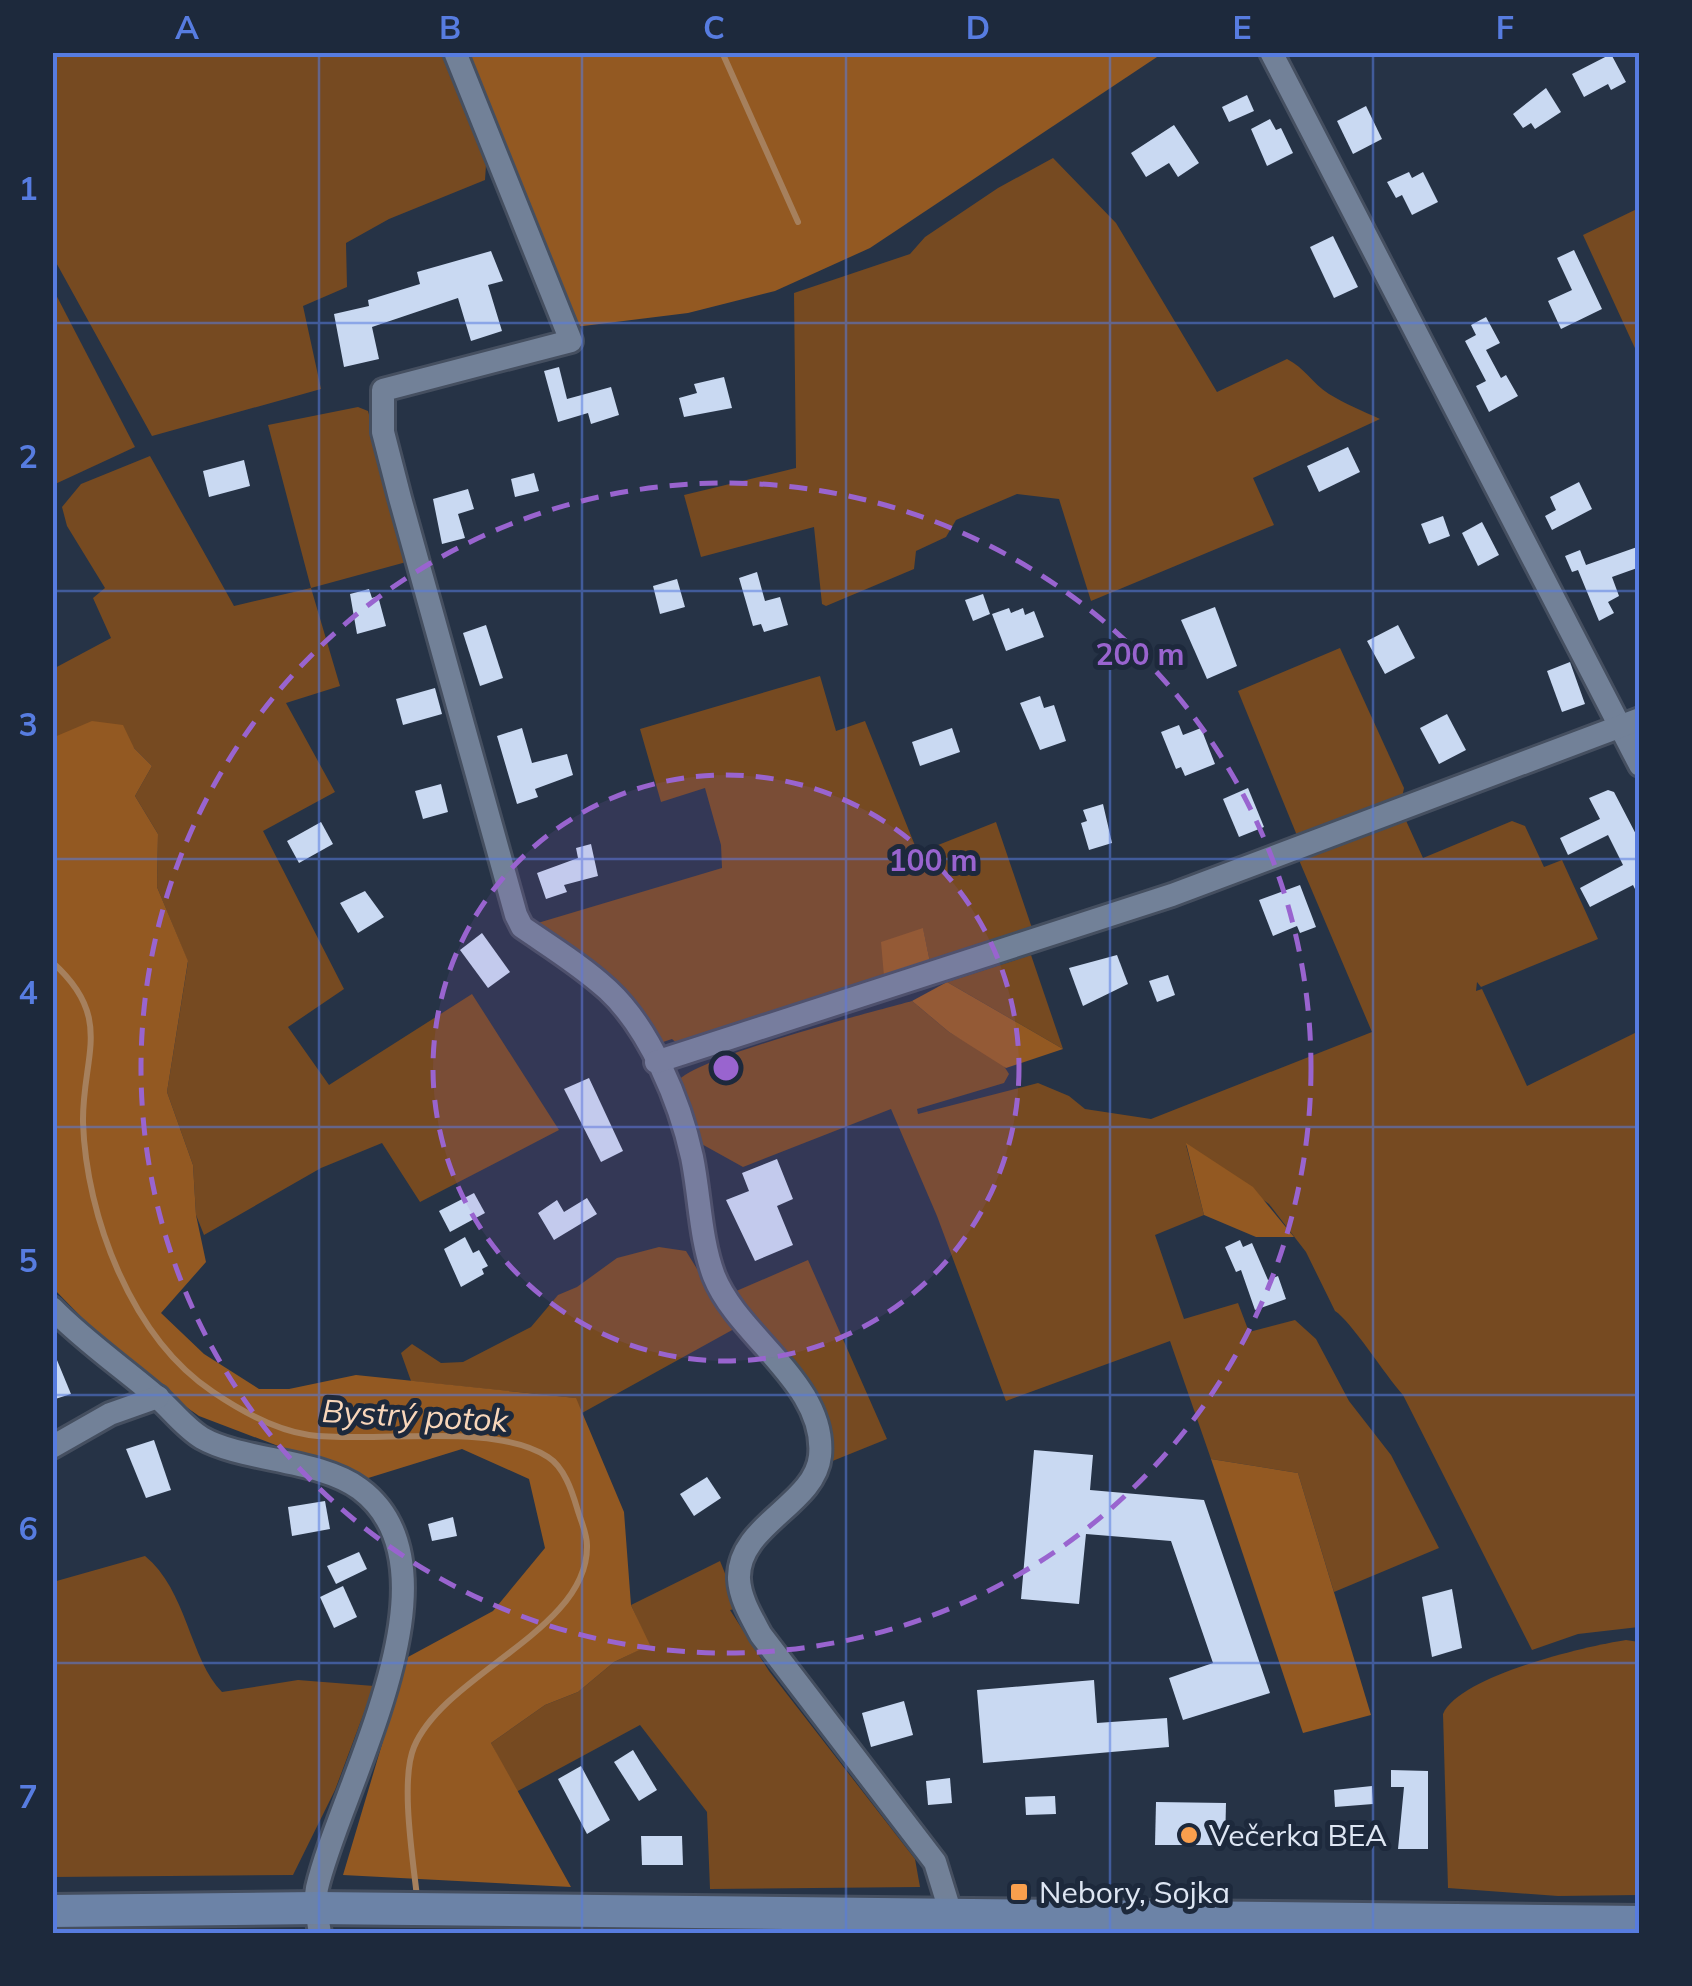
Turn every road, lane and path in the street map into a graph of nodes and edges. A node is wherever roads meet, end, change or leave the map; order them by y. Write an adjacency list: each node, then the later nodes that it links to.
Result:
1 (455, 52): 5 (street)
2 (1271, 52): 3 (street)
3 (1629, 722): 4 (street); 5 (street)
4 (1640, 765)
5 (656, 1062): 10 (street)
6 (52, 1308): 7 (street)
7 (158, 1397): 8 (street); 11 (street)
8 (52, 1447)
9 (52, 1910): 11 (main road)
10 (952, 1914): 11 (main road); 12 (main road)
11 (318, 1921)
12 (1640, 1922)

